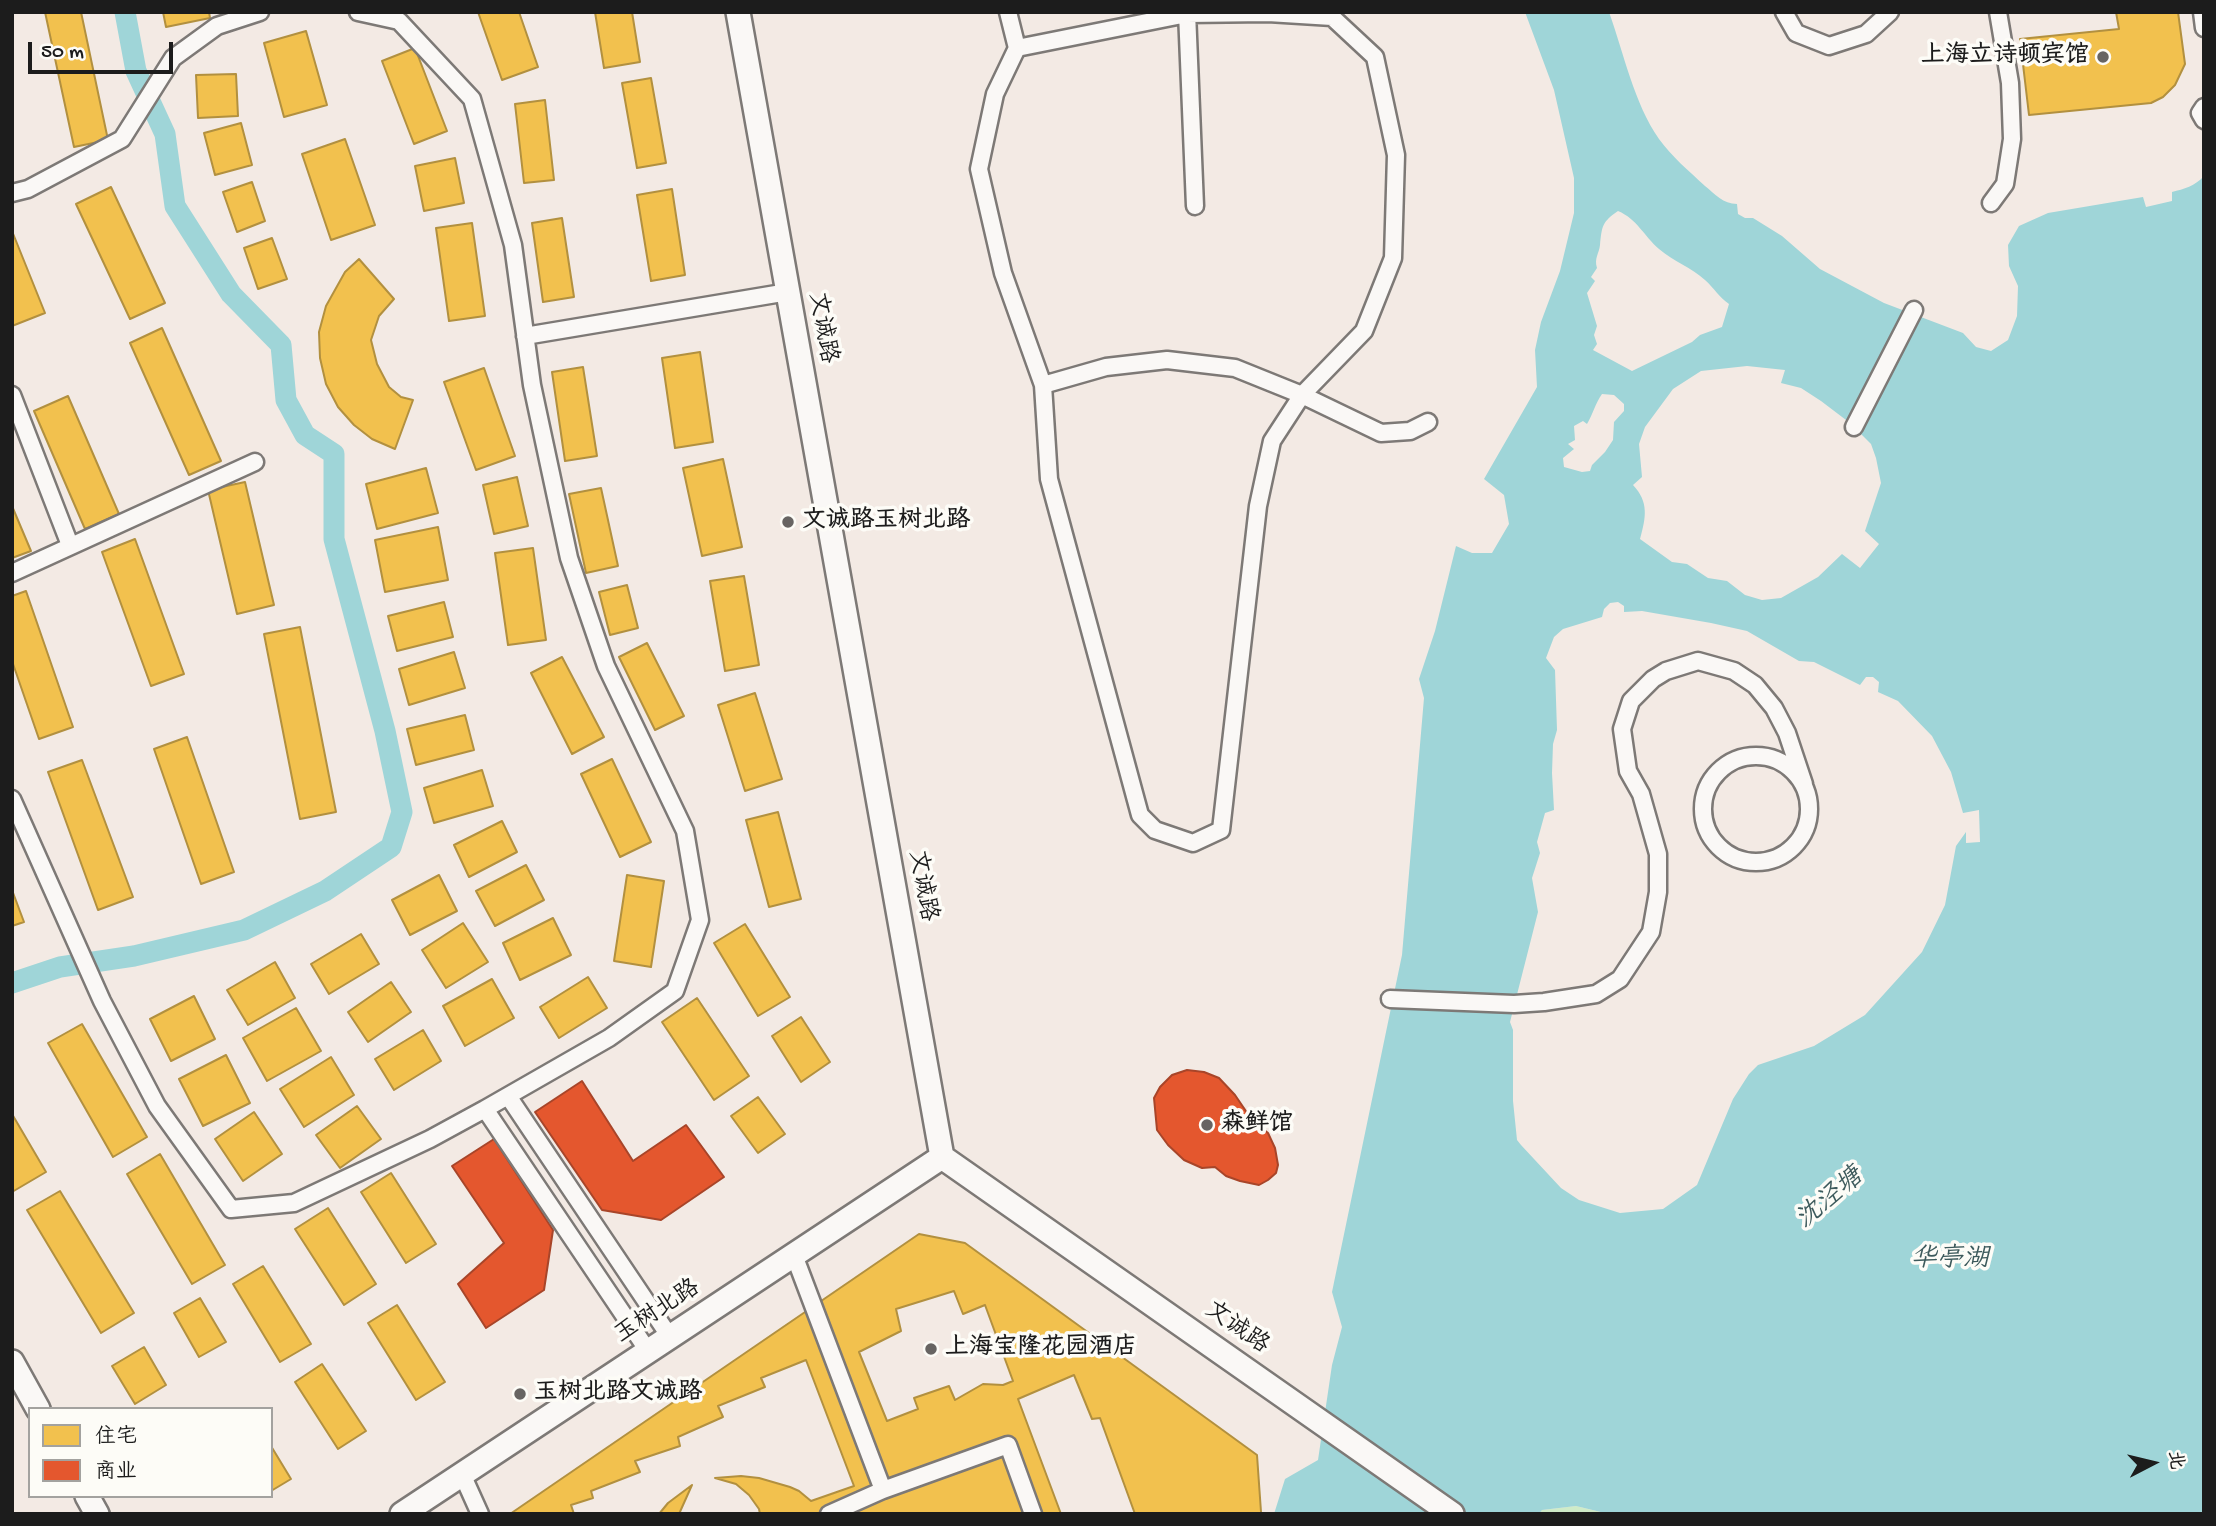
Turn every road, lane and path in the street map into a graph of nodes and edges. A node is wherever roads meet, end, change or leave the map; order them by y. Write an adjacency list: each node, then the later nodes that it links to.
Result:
1 (260, 12): 14 (street)
2 (358, 12): 19 (street)
3 (738, 12): 17 (street, 文诚路)
4 (1008, 12): 11 (street)
5 (1784, 12): 6 (street)
6 (1890, 12)
7 (1998, 12): 15 (street)
8 (2202, 12): 10 (street)
9 (1187, 13): 11 (street); 16 (street); 22 (street)
10 (2204, 28)
11 (1017, 48): 20 (street)
12 (2204, 107): 13 (street)
13 (2204, 120)
14 (12, 193)
15 (1991, 203)
16 (1195, 206)
17 (788, 292): 19 (street); 33 (street, 文诚路)
18 (1914, 310): 24 (street)
19 (525, 336): 31 (street)
20 (1043, 386): 22 (street); 22 (street)
21 (12, 395): 26 (street)
22 (1302, 395): 23 (street)
23 (1428, 422)
24 (1854, 427)
25 (255, 462): 26 (street)
26 (70, 545): 27 (street)
27 (12, 573)
28 (1804, 784): 28 (street); 30 (street)
29 (12, 799): 32 (street)
30 (1390, 999)
31 (508, 1096): 32 (street); 35 (street)
32 (485, 1109): 36 (street)
33 (942, 1157): 34 (street, 玉树北路); 47 (street, 文诚路)
34 (794, 1255): 35 (street, 玉树北路); 40 (street)
35 (670, 1337): 36 (street, 玉树北路)
36 (648, 1352): 39 (street, 玉树北路)
37 (12, 1362): 38 (street)
38 (37, 1407)
39 (462, 1474): 43 (street, 玉树北路); 44 (street)
40 (883, 1490): 45 (street); 46 (street)
41 (88, 1498): 42 (street)
42 (97, 1514)
43 (402, 1514)
44 (480, 1514)
45 (829, 1514)
46 (1033, 1514)
47 (1452, 1514)

